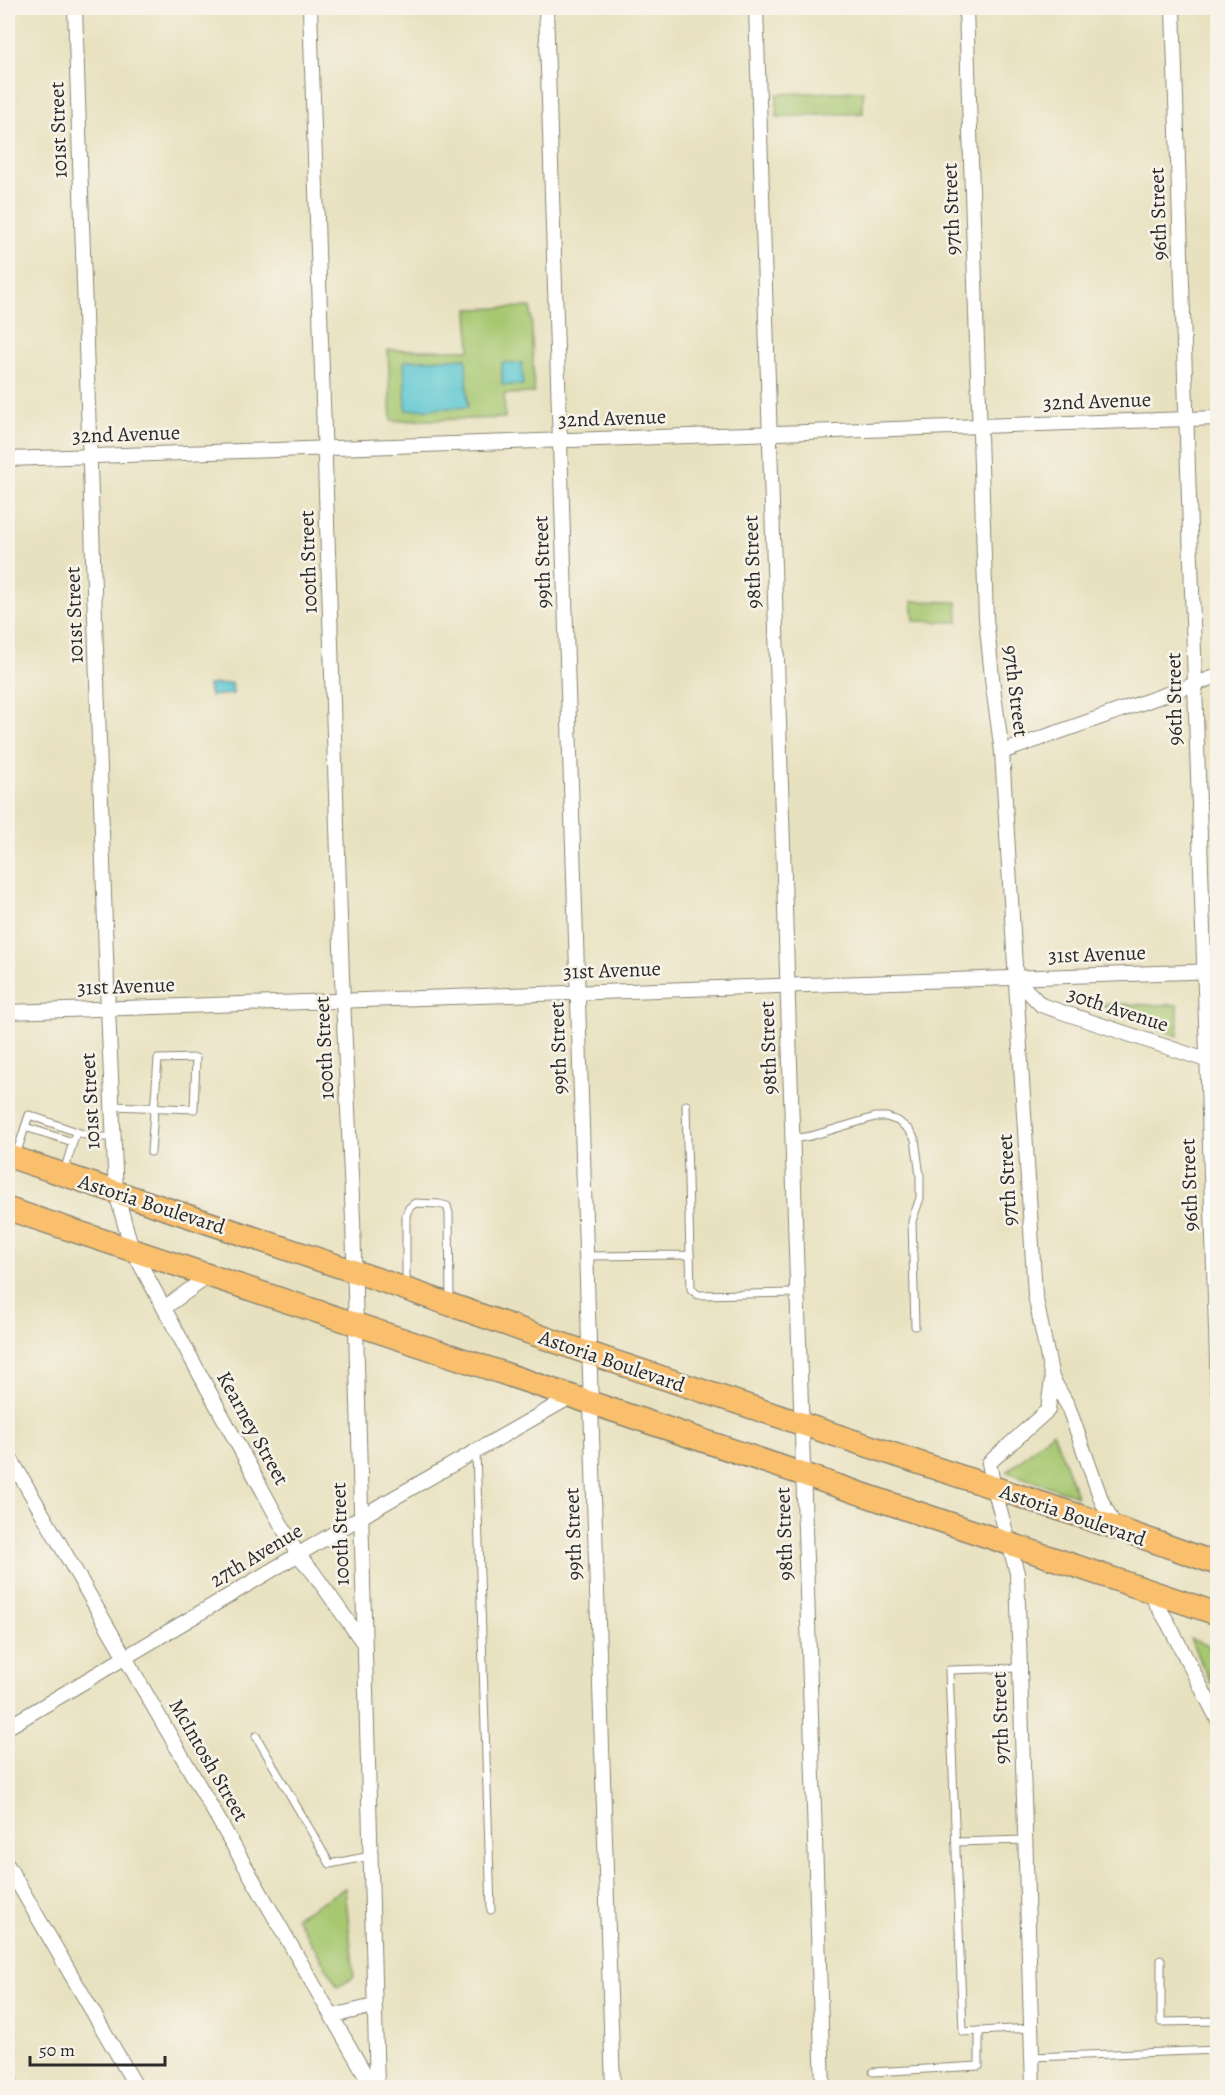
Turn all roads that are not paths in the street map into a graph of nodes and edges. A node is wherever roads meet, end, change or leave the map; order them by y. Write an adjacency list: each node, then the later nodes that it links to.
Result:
1 (75, 8): 13 (street, 101st Street)
2 (310, 8): 12 (street, 100th Street)
3 (546, 8): 11 (street, 99th Street)
4 (756, 8): 10 (street, 98th Street)
5 (966, 8): 9 (street, 97th Street)
6 (1173, 8): 8 (street, 96th Street)
7 (1218, 418): 8 (street, 32nd Avenue)
8 (1186, 419): 9 (street, 32nd Avenue); 16 (street, 96th Street)
9 (980, 427): 10 (street, 32nd Avenue); 17 (street, 97th Street)
10 (769, 434): 11 (street, 32nd Avenue); 21 (street, 98th Street)
11 (560, 441): 12 (street, 32nd Avenue); 22 (street, 99th Street)
12 (325, 448): 13 (street, 32nd Avenue); 23 (street, 100th Street)
13 (90, 456): 14 (street, 32nd Avenue); 24 (street, 101st Street)
14 (8, 459)
15 (1218, 676): 16 (street)
16 (1195, 684): 17 (street); 18 (street, 96th Street)
17 (1002, 752): 20 (street, 97th Street)
18 (1203, 971): 19 (street, 31st Avenue); 20 (street, 31st Avenue); 26 (street, 96th Street)
19 (1218, 971)
20 (1015, 978): 21 (street, 31st Avenue); 26 (street, 30th Avenue); 53 (street, 97th Street)
21 (786, 985): 22 (street, 31st Avenue); 33 (street, 98th Street)
22 (577, 992): 23 (street, 31st Avenue); 43 (street, 99th Street)
23 (342, 1000): 24 (street, 31st Avenue); 44 (street, 100th Street)
24 (107, 1007): 25 (street, 31st Avenue); 28 (street, 101st Street)
25 (8, 1012)
26 (1212, 1062): 54 (street, 96th Street)
27 (686, 1105): 42 (lane)
28 (112, 1106): 29 (lane); 32 (street, 101st Street)
29 (155, 1107): 29 (lane); 35 (lane)
30 (25, 1127): 31 (lane); 34 (lane); 36 (lane)
31 (76, 1132): 32 (lane); 34 (lane)
32 (113, 1137): 38 (street, 101st Street)
33 (792, 1139): 47 (street, 98th Street); 51 (lane)
34 (73, 1142): 37 (lane)
35 (151, 1152)
36 (11, 1157): 37 (main road, Astoria Boulevard)
37 (63, 1175): 38 (main road, Astoria Boulevard)
38 (116, 1193): 40 (street, 101st Street); 44 (main road, Astoria Boulevard)
39 (8, 1209): 41 (main road)
40 (123, 1221): 41 (street, Kearney Street)
41 (132, 1249): 45 (main road); 49 (street, Kearney Street)
42 (690, 1255): 43 (lane); 47 (lane)
43 (585, 1256): 52 (street, 99th Street)
44 (354, 1271): 46 (main road, Astoria Boulevard); 50 (street, 100th Street)
45 (210, 1275): 49 (street); 50 (main road)
46 (406, 1290): 48 (main road, Astoria Boulevard); 48 (lane)
47 (797, 1293): 56 (street, 98th Street)
48 (450, 1304): 52 (main road, Astoria Boulevard)
49 (164, 1308): 64 (street, Kearney Street)
50 (356, 1324): 55 (main road); 61 (street, 100th Street)
51 (915, 1326)
52 (588, 1353): 55 (street, 99th Street); 56 (main road, Astoria Boulevard)
53 (1053, 1378): 60 (street, 97th Street); 62 (street, 97th Street)
54 (1218, 1390)
55 (584, 1395): 57 (street, 27th Avenue); 59 (main road); 92 (street, 99th Street)
56 (801, 1424): 59 (street, 98th Street); 60 (main road, Astoria Boulevard)
57 (476, 1452): 61 (street, 27th Avenue); 78 (lane)
58 (8, 1454): 69 (street, McIntosh Street)
59 (803, 1475): 63 (main road); 93 (street, 98th Street)
60 (994, 1488): 62 (main road, Astoria Boulevard); 63 (street, 97th Street)
61 (361, 1518): 64 (street, 27th Avenue); 68 (street, 100th Street)
62 (1116, 1528): 65 (main road, Astoria Boulevard)
63 (1009, 1543): 66 (main road); 70 (street, 97th Street)
64 (298, 1555): 68 (street, Kearney Street); 69 (street, 27th Avenue)
65 (1218, 1564)
66 (1148, 1590): 67 (main road); 71 (street)
67 (1218, 1614)
68 (364, 1644): 76 (street, 100th Street)
69 (125, 1657): 72 (street, 27th Avenue); 81 (street, McIntosh Street)
70 (1020, 1668): 74 (street, 97th Street); 75 (lane)
71 (1218, 1720)
72 (8, 1726)
73 (256, 1736): 76 (lane)
74 (1025, 1840): 75 (lane); 83 (street, 97th Street)
75 (956, 1842): 84 (lane)
76 (370, 1856): 80 (street, 100th Street)
77 (8, 1866): 90 (street)
78 (491, 1910)
79 (1161, 1960): 82 (lane)
80 (374, 2006): 81 (street); 91 (street, 100th Street)
81 (332, 2016): 91 (street, McIntosh Street)
82 (1218, 2021)
83 (1031, 2028): 84 (lane); 86 (street, 97th Street)
84 (979, 2031): 88 (lane)
85 (1218, 2050): 86 (lane)
86 (1032, 2058): 94 (street, 97th Street)
87 (8, 2071): 89 (lane)
88 (873, 2072)
89 (17, 2088)
90 (137, 2088)
91 (375, 2088)
92 (613, 2088)
93 (823, 2088)
94 (1033, 2088)

